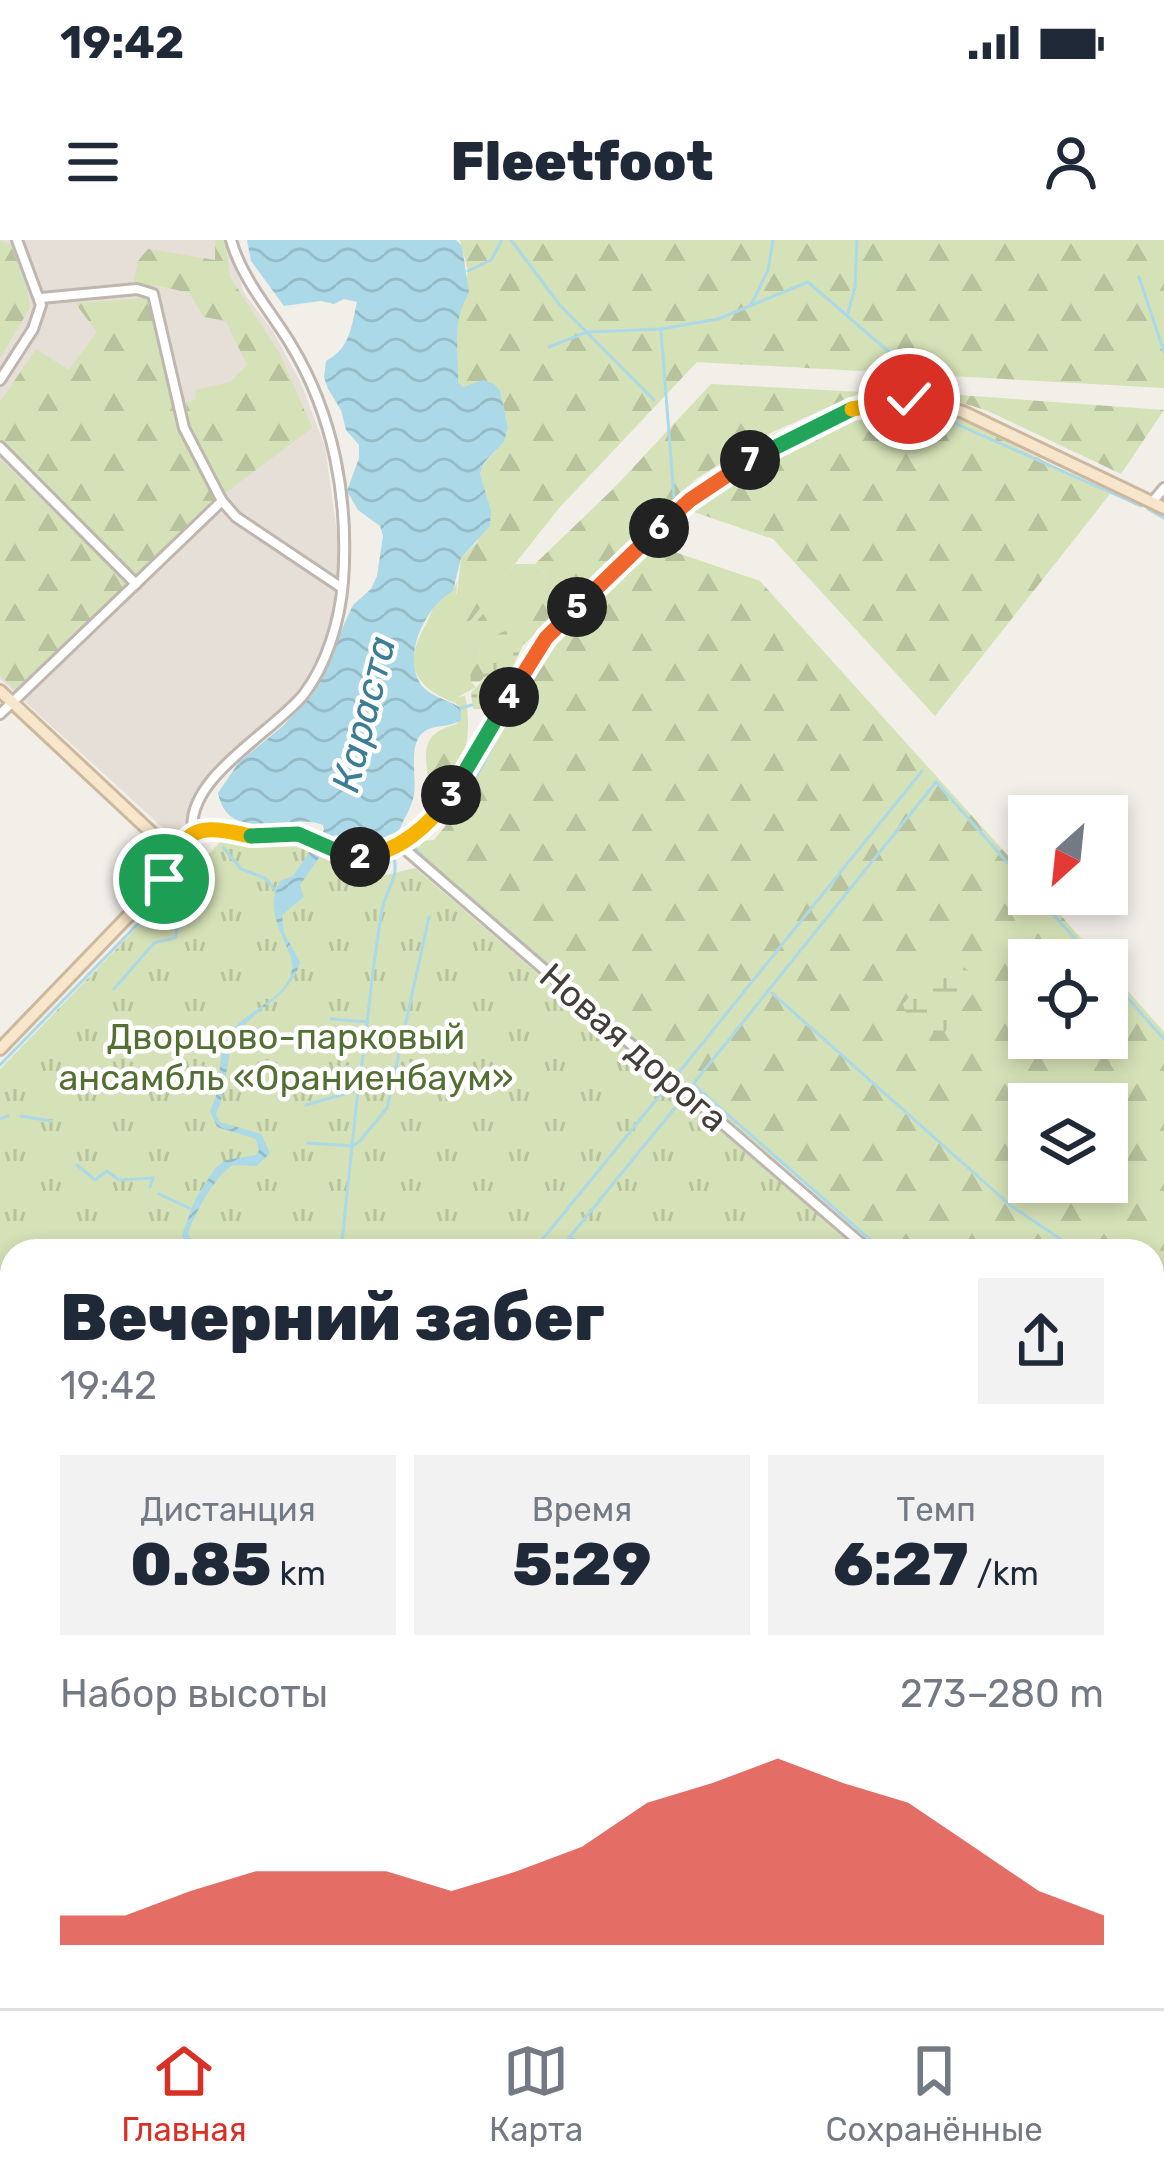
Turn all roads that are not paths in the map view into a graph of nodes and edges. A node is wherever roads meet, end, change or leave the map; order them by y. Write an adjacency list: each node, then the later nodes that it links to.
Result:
1 (17, 240): 3 (street)
2 (231, 240): 10 (street)
3 (41, 298): 4 (street); 7 (street)
4 (0, 380)
5 (0, 447): 9 (street)
6 (1164, 488): 8 (street)
7 (222, 501): 9 (street); 10 (street)
8 (1159, 504): 15 (main road)
9 (136, 584): 12 (street)
10 (342, 588): 14 (street)
11 (0, 691): 12 (main road)
12 (13, 703): 13 (street); 16 (main road)
13 (0, 714)
14 (193, 833): 15 (main road); 16 (main road)
15 (399, 844): 18 (street, Новая дорога)
16 (179, 852): 17 (main road)
17 (0, 1049)
18 (856, 1239)

